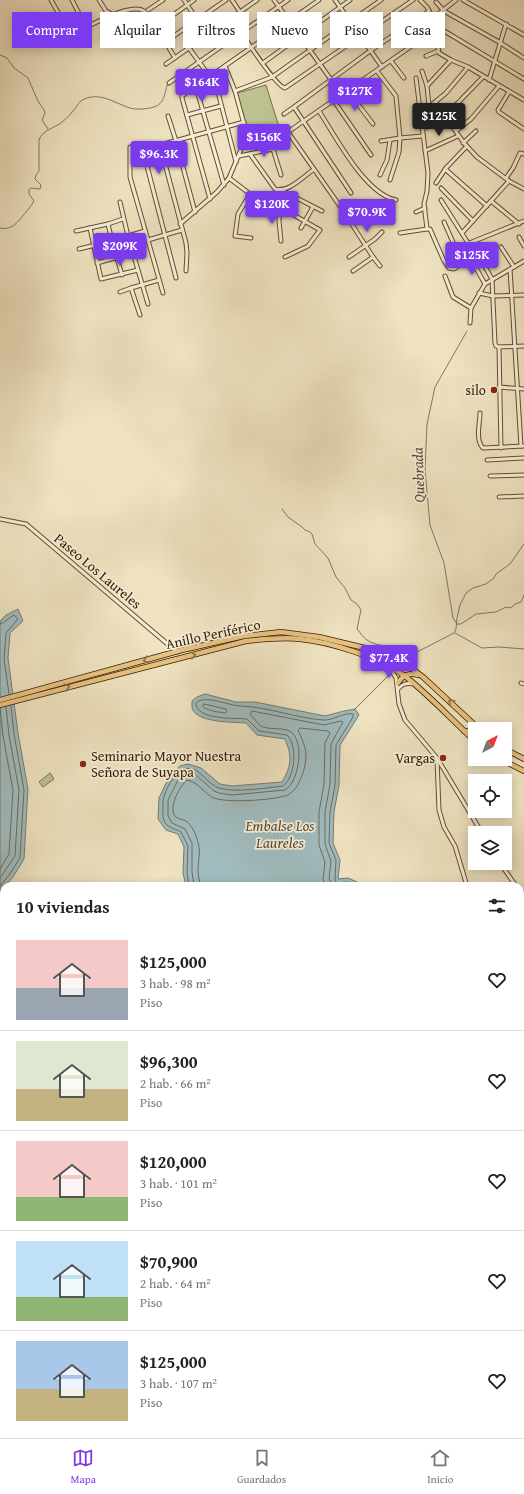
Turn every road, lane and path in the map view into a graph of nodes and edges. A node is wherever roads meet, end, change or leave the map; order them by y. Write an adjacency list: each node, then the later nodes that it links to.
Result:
1 (51, 0): 27 (street)
2 (72, 0): 28 (street)
3 (99, 0): 29 (street)
4 (163, 0): 24 (street)
5 (184, 0): 21 (street)
6 (194, 0): 21 (street)
7 (226, 0): 33 (street)
8 (232, 0): 34 (street)
9 (257, 0): 34 (street)
10 (274, 0): 22 (street)
11 (288, 0): 22 (street)
12 (320, 0): 36 (street)
13 (334, 0): 23 (street)
14 (350, 0): 23 (street)
15 (381, 0): 38 (street)
16 (413, 0): 41 (street)
17 (420, 0): 25 (street)
18 (456, 0): 26 (street)
19 (463, 0): 42 (street)
20 (436, 2): 26 (street)
21 (187, 5): 32 (street); 39 (street)
22 (279, 7): 35 (street); 43 (street)
23 (340, 7): 37 (street); 40 (street)
24 (148, 10)
25 (429, 11): 60 (street)
26 (444, 11): 47 (street)
27 (58, 12)
28 (78, 12)
29 (109, 12)
30 (124, 12): 31 (street)
31 (145, 12)
32 (192, 12)
33 (209, 12)
34 (240, 12)
35 (283, 12)
36 (303, 12)
37 (343, 12)
38 (364, 12)
39 (175, 14)
40 (322, 20)
41 (383, 21)
42 (506, 24): 45 (street); 47 (street)
43 (249, 28)
44 (445, 32): 66 (street)
45 (524, 35)
46 (330, 36): 59 (street)
47 (499, 42): 64 (street); 66 (street)
48 (249, 44): 53 (street)
49 (257, 44): 53 (street)
50 (168, 48): 63 (street)
51 (189, 48): 63 (street); 68 (street)
52 (221, 48): 68 (street)
53 (252, 48): 69 (street); 72 (street)
54 (284, 48): 69 (street)
55 (345, 48): 71 (street)
56 (368, 48): 60 (street)
57 (408, 48): 67 (street)
58 (438, 48): 61 (street)
59 (311, 50): 71 (street); 78 (street)
60 (370, 51): 73 (street); 83 (street)
61 (438, 51): 62 (street); 65 (street)
62 (426, 56)
63 (174, 58): 70 (street)
64 (524, 58)
65 (451, 60): 74 (street); 87 (street)
66 (494, 60): 82 (street); 84 (street)
67 (391, 61): 73 (street); 80 (street)
68 (200, 63): 77 (street); 86 (street)
69 (263, 63): 78 (street)
70 (166, 64)
71 (321, 65): 78 (street); 83 (street)
72 (226, 66): 77 (street); 90 (street)
73 (382, 67): 75 (street)
74 (468, 67): 79 (street); 98 (street)
75 (377, 71): 85 (street); 124 (street)
76 (422, 71): 87 (street)
77 (210, 77): 89 (street)
78 (272, 77): 90 (street)
79 (483, 77): 84 (street); 105 (street)
80 (404, 78)
81 (416, 78): 114 (street)
82 (524, 79)
83 (331, 80): 94 (street); 100 (street)
84 (489, 80): 88 (street)
85 (363, 81): 91 (street); 95 (street)
86 (169, 83)
87 (427, 86): 101 (street)
88 (499, 86): 93 (street); 116 (street)
89 (196, 87): 102 (street); 106 (street)
90 (235, 91): 109 (street)
91 (348, 91): 94 (street); 111 (street)
92 (218, 92): 99 (street)
93 (510, 92): 96 (street); 115 (street)
94 (342, 96): 97 (street)
95 (376, 98)
96 (524, 100)
97 (334, 101): 103 (street); 134 (street)
98 (435, 102): 101 (street); 105 (street)
99 (221, 106): 102 (street); 113 (street)
100 (294, 107): 104 (street); 110 (street)
101 (429, 107): 112 (street)
102 (204, 110): 106 (street); 118 (street)
103 (320, 111): 110 (street); 153 (street)
104 (284, 114)
105 (447, 114): 108 (street)
106 (187, 115): 121 (street)
107 (168, 116): 127 (street)
108 (447, 119): 112 (street); 116 (street)
109 (244, 122): 113 (street); 120 (street)
110 (303, 122): 119 (street); 151 (street)
111 (373, 124)
112 (431, 126): 114 (street)
113 (226, 128): 118 (street); 136 (street)
114 (422, 129): 122 (street)
115 (524, 129)
116 (456, 131): 123 (street)
117 (476, 131): 128 (street)
118 (209, 132): 121 (street); 147 (street)
119 (288, 132): 120 (street); 139 (street)
120 (247, 135): 135 (street)
121 (193, 136): 127 (street); 152 (street)
122 (423, 136): 124 (street); 131 (street)
123 (458, 136): 128 (street); 131 (street)
124 (400, 138): 126 (street); 144 (street)
125 (381, 140): 126 (street)
126 (390, 140): 141 (street)
127 (176, 141): 162 (street); 170 (street)
128 (463, 143): 129 (street)
129 (467, 146): 138 (street); 143 (street)
130 (130, 147): 177 (street)
131 (425, 151): 160 (street)
132 (250, 154): 135 (street); 140 (street); 150 (street)
133 (524, 154): 143 (street)
134 (371, 155)
135 (239, 156): 136 (street)
136 (236, 162): 142 (street)
137 (147, 166): 182 (street)
138 (445, 169): 146 (street); 157 (street)
139 (313, 170): 150 (street); 189 (street)
140 (281, 175)
141 (380, 175)
142 (229, 178): 147 (street); 184 (street)
143 (506, 178): 145 (street)
144 (390, 180)
145 (509, 181): 149 (street); 155 (street)
146 (436, 183)
147 (224, 185): 152 (street)
148 (441, 188): 166 (street)
149 (524, 189)
150 (280, 190): 158 (street); 159 (street)
151 (351, 193)
152 (210, 199): 162 (street)
153 (396, 200)
154 (441, 200): 180 (street)
155 (491, 201): 157 (street); 171 (street)
156 (120, 202): 164 (street)
157 (487, 206): 166 (street)
158 (314, 207): 161 (street); 165 (street)
159 (280, 208): 165 (street); 187 (street)
160 (424, 208): 163 (street); 174 (street)
161 (322, 211)
162 (195, 212): 170 (street)
163 (416, 212)
164 (123, 219): 169 (street); 181 (street)
165 (305, 221): 173 (street); 198 (street)
166 (473, 221): 180 (street)
167 (524, 221): 171 (street)
168 (444, 222): 194 (street)
169 (108, 224): 172 (street); 186 (street)
170 (180, 224): 175 (street)
171 (519, 224): 188 (street)
172 (90, 228): 176 (street); 190 (street)
173 (300, 228)
174 (427, 229): 179 (street); 194 (street)
175 (182, 230): 182 (street); 208 (street)
176 (76, 231)
177 (145, 231): 181 (street); 185 (street)
178 (382, 232): 189 (street)
179 (400, 233)
180 (462, 233): 188 (street)
181 (128, 236): 186 (street); 195 (street)
182 (165, 236): 185 (street); 212 (street)
183 (519, 237): 191 (street)
184 (251, 238)
185 (148, 240): 214 (street)
186 (112, 241): 190 (street); 197 (street)
187 (281, 241)
188 (468, 243): 194 (street)
189 (366, 245): 196 (street); 199 (street)
190 (94, 246): 193 (street); 203 (street)
191 (524, 246)
192 (500, 247): 205 (street)
193 (79, 249)
194 (456, 249)
195 (133, 253): 197 (street); 207 (street)
196 (349, 256)
197 (117, 257): 203 (street); 210 (street)
198 (285, 257)
199 (373, 257): 204 (street); 209 (street)
200 (480, 258): 213 (street)
201 (472, 261): 215 (street)
202 (524, 261): 205 (street)
203 (97, 263): 210 (street)
204 (380, 266)
205 (514, 267): 206 (street)
206 (510, 269): 213 (street); 223 (street)
207 (138, 270): 210 (street); 216 (street)
208 (186, 271)
209 (353, 271)
210 (122, 274)
211 (445, 276): 225 (street)
212 (176, 278)
213 (492, 279): 215 (street); 222 (street)
214 (159, 280): 216 (street); 219 (street)
215 (485, 284): 220 (street)
216 (142, 285): 217 (street); 224 (street)
217 (131, 288): 218 (street); 226 (street)
218 (120, 292)
219 (163, 293)
220 (479, 293): 222 (street); 225 (street)
221 (524, 295): 223 (street)
222 (493, 296): 223 (street); 230 (street)
223 (512, 296): 228 (street)
224 (148, 304)
225 (471, 308): 227 (street)
226 (140, 315)
227 (470, 323)
228 (515, 346): 229 (street); 230 (street); 232 (street)
229 (524, 346)
230 (499, 347): 231 (street)
231 (499, 387): 232 (street); 236 (street)
232 (516, 389): 233 (street); 235 (street)
233 (524, 389)
234 (480, 413): 236 (street)
235 (522, 446): 236 (street)
236 (501, 448)
237 (524, 458): 238 (street)
238 (487, 460)
239 (524, 475): 240 (street)
240 (490, 476)
241 (524, 496): 242 (street)
242 (499, 497)
243 (0, 519): 244 (street, Paseo Los Laureles)
244 (177, 652): 247 (highway, Anillo Periférico); 251 (highway, Anillo Periférico, one-way to 251)
245 (387, 665): 246 (highway, Anillo Periférico); 248 (street); 251 (highway, Anillo Periférico, one-way to 245)
246 (404, 676): 247 (highway); 248 (highway); 249 (highway, Anillo Periférico)
247 (423, 677): 254 (highway, Anillo Periférico, one-way to 247)
248 (398, 683): 250 (street)
249 (415, 684): 250 (street); 255 (highway, Anillo Periférico)
250 (397, 691): 259 (street)
251 (28, 695): 252 (highway, Anillo Periférico); 253 (highway, Anillo Periférico)
252 (0, 700)
253 (0, 705)
254 (471, 722)
255 (464, 731): 256 (highway); 257 (highway, Anillo Periférico)
256 (468, 731)
257 (468, 735)
258 (512, 753): 260 (highway)
259 (437, 758): 263 (street); 265 (street)
260 (524, 759)
261 (512, 764): 262 (highway)
262 (524, 770)
263 (478, 826)
264 (505, 870): 266 (street)
265 (466, 882)
266 (513, 882)
267 (256, 1438): 268 (street)
268 (271, 1438)

